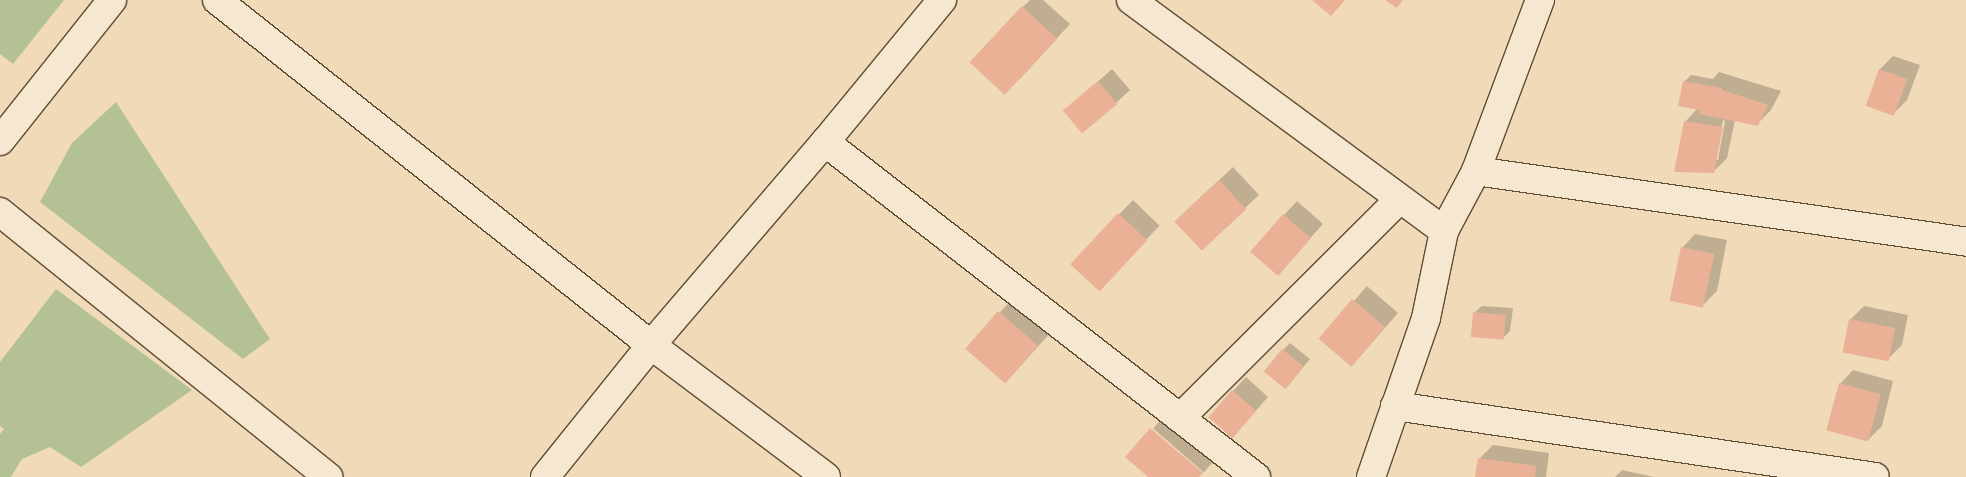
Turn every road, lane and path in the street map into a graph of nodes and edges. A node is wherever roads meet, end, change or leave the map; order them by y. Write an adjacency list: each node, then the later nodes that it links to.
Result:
1 (112, 0): 6 (street)
2 (217, 0): 13 (street)
3 (942, 0): 7 (street)
4 (1131, 0): 9 (street)
5 (1540, 0): 8 (street)
6 (0, 141)
7 (825, 142): 13 (street); 15 (street)
8 (1476, 171): 11 (street); 12 (street)
9 (1400, 198): 11 (street); 15 (street)
10 (0, 212): 16 (street)
11 (1444, 231): 14 (street)
12 (1966, 242)
13 (651, 345): 17 (street); 18 (street)
14 (1395, 406): 20 (street); 21 (street)
15 (1180, 418): 19 (street)
16 (328, 477)
17 (545, 477)
18 (826, 477)
19 (1256, 477)
20 (1371, 477)
21 (1875, 477)

